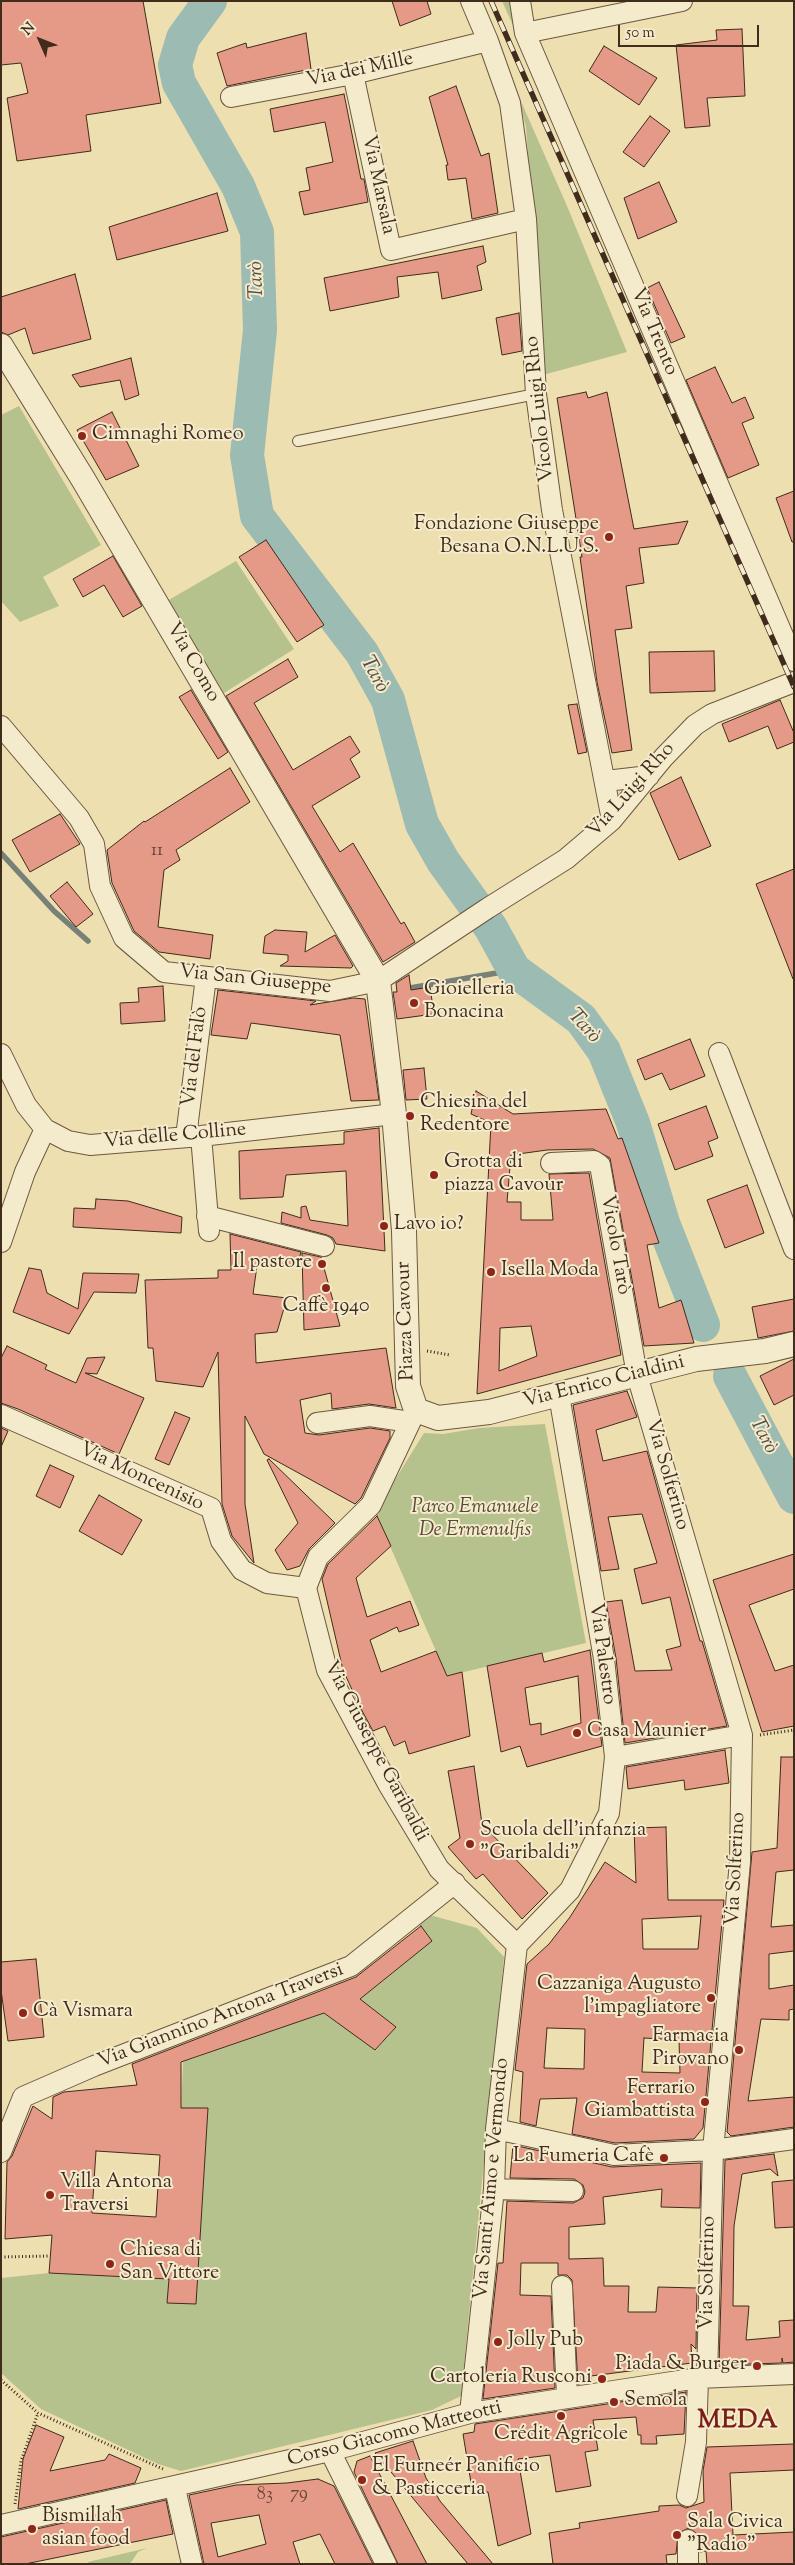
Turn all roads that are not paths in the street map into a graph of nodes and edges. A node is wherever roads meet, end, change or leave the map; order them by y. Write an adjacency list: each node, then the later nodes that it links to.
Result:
1 (471, 1): 5 (street, Vicolo Luigi Rho)
2 (520, 1): 4 (street, Via Trento)
3 (682, 1): 4 (street)
4 (525, 33): 12 (street, Via Trento)
5 (488, 41): 6 (street, Via dei Mille); 8 (street, Vicolo Luigi Rho)
6 (353, 74): 7 (street, Via dei Mille); 8 (street, Via Marsala)
7 (231, 97)
8 (526, 219): 10 (street, Vicolo Luigi Rho)
9 (1, 346): 19 (street, Via Como)
10 (536, 394): 11 (lane); 16 (street, Vicolo Luigi Rho)
11 (298, 441)
12 (794, 661)
13 (794, 682): 15 (street, Via Luigi Rho)
14 (1, 726): 18 (street, Via San Giuseppe)
15 (649, 776): 16 (street); 17 (street, Via Luigi Rho)
16 (606, 781): 17 (street, Vicolo Luigi Rho)
17 (612, 820): 19 (street, Via Luigi Rho)
18 (206, 977): 19 (street, Via San Giuseppe); 24 (street, Via del Falò)
19 (378, 982): 22 (street, Piazza Cavour)
20 (719, 1053): 28 (street)
21 (1, 1054): 23 (street, Via delle Colline)
22 (394, 1114): 24 (street, Via delle Colline); 33 (street, Piazza Cavour)
23 (45, 1129): 24 (street, Via delle Colline); 26 (street)
24 (193, 1137): 27 (street, Via del Falò)
25 (551, 1163): 30 (street, Vicolo Tarò)
26 (1, 1242)
27 (324, 1246)
28 (794, 1249)
29 (794, 1344): 30 (street, Via Enrico Cialdini)
30 (637, 1375): 31 (street, Via Enrico Cialdini); 36 (street, Via Solferino)
31 (559, 1395): 33 (street, Via Enrico Cialdini); 37 (street, Via Palestro)
32 (1, 1415): 35 (street, Via Moncenisio)
33 (413, 1416): 34 (street); 35 (street)
34 (316, 1423)
35 (306, 1588): 38 (street, Via Giuseppe Garibaldi)
36 (742, 1737): 37 (street); 42 (street, Via Solferino)
37 (615, 1757): 39 (street, Via Palestro)
38 (455, 1883): 39 (street, Via Giuseppe Garibaldi); 43 (street, Via Giannino Antona Traversi)
39 (516, 1945): 40 (street, Via Santi Aimo e Vermondo)
40 (496, 2130): 42 (street); 44 (street, Via Santi Aimo e Vermondo)
41 (794, 2139): 42 (street)
42 (713, 2150): 48 (street, Via Solferino)
43 (1, 2152)
44 (494, 2190): 45 (street); 50 (street, Via Santi Aimo e Vermondo)
45 (573, 2191)
46 (562, 2286): 49 (street)
47 (794, 2374): 48 (street, Corso Giacomo Matteotti)
48 (702, 2378): 49 (street, Corso Giacomo Matteotti); 53 (street, Via Solferino)
49 (567, 2396): 50 (street, Corso Giacomo Matteotti)
50 (470, 2413): 51 (street, Corso Giacomo Matteotti)
51 (330, 2451): 52 (street, Corso Giacomo Matteotti); 57 (street)
52 (175, 2488): 54 (street, Corso Giacomo Matteotti); 56 (street)
53 (687, 2496)
54 (7, 2524)
55 (688, 2540): 58 (street)
56 (192, 2564)
57 (386, 2564)
58 (688, 2564)

